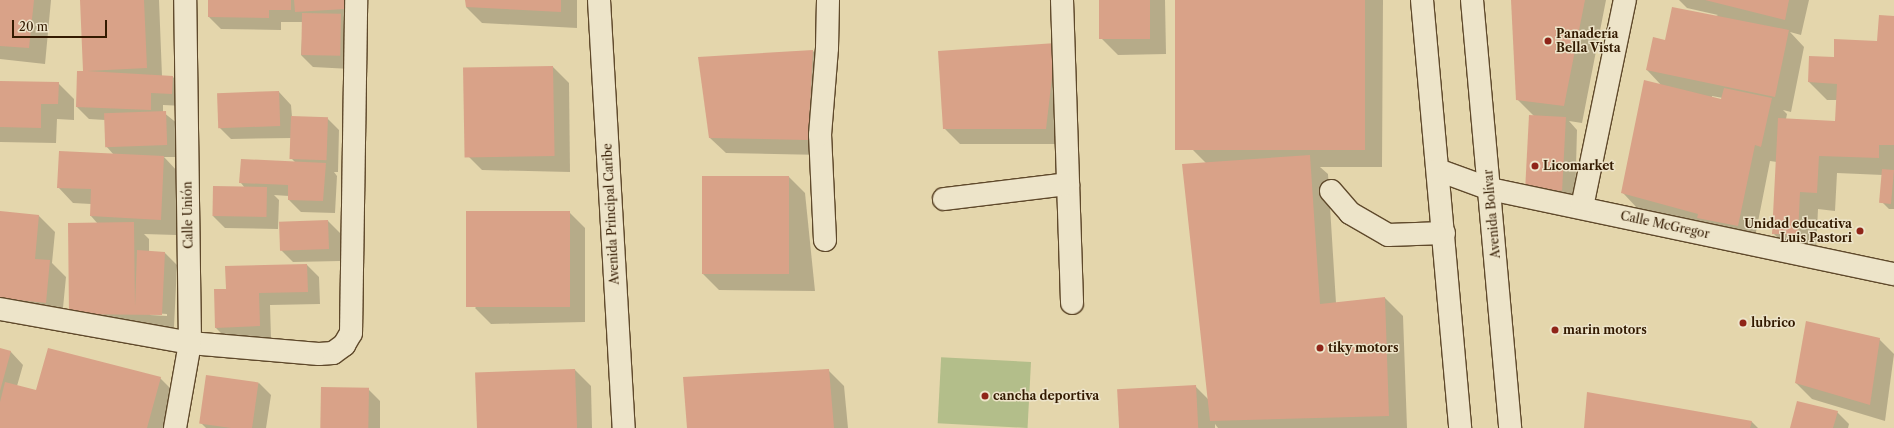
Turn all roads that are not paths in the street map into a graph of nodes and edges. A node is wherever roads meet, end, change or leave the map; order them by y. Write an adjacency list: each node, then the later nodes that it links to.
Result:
1 (185, 0): 20 (street, Calle Unión)
2 (356, 0): 20 (street)
3 (599, 0): 22 (street, Avenida Principal Caribe)
4 (828, 0): 16 (street)
5 (1062, 0): 10 (street)
6 (1422, 0): 9 (street)
7 (1472, 0): 11 (street, Avenida Bolívar)
8 (1625, 0): 14 (street)
9 (1438, 170): 11 (street, Calle McGregor); 15 (street)
10 (1068, 184): 13 (street); 18 (street)
11 (1490, 189): 14 (street, Calle McGregor); 24 (street, Avenida Bolívar)
12 (1331, 191): 15 (street)
13 (944, 199)
14 (1582, 207): 17 (street, Calle McGregor)
15 (1444, 233): 23 (street)
16 (825, 240)
17 (1894, 274)
18 (1072, 303)
19 (0, 309): 20 (street)
20 (190, 343): 21 (street, Calle Unión)
21 (175, 428)
22 (624, 428)
23 (1460, 428)
24 (1510, 428)

